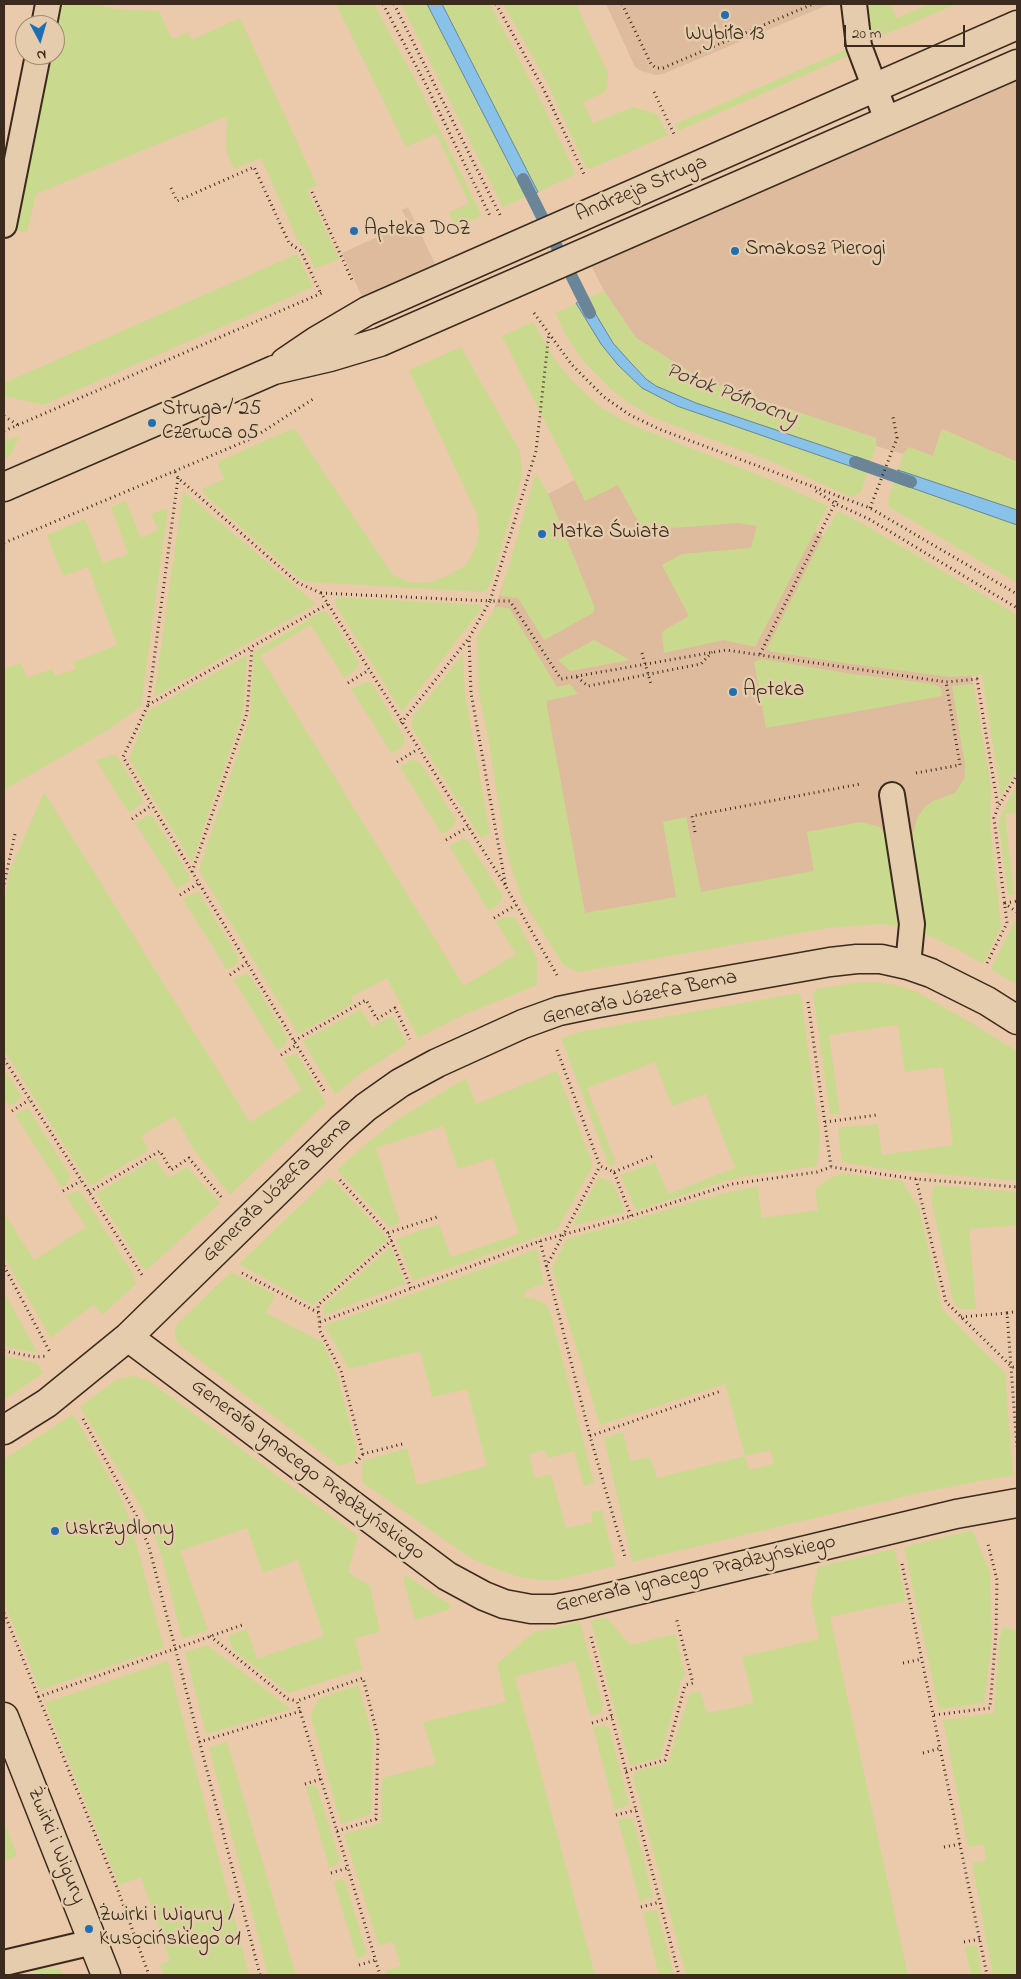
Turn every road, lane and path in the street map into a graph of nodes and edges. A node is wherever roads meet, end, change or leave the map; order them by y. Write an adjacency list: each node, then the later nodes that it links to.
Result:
1 (383, 4): 19 (path)
2 (394, 4): 18 (path)
3 (496, 4): 14 (path)
4 (622, 4): 5 (path)
5 (814, 4)
6 (854, 4): 10 (lane)
7 (1017, 25): 10 (street, Andrzeja Struga)
8 (1017, 64): 12 (street, Andrzeja Struga)
9 (36, 65): 21 (lane)
10 (873, 87): 12 (lane); 22 (street, Andrzeja Struga)
11 (654, 92): 13 (path)
12 (887, 120): 24 (street, Andrzeja Struga)
13 (673, 132)
14 (586, 176)
15 (171, 188): 26 (path)
16 (312, 192): 23 (path)
17 (506, 213): 18 (path)
18 (500, 216): 19 (path)
19 (492, 219): 20 (path); 22 (path)
20 (484, 223)
21 (4, 225)
22 (509, 249): 28 (street, Andrzeja Struga)
23 (344, 284)
24 (526, 289): 27 (path); 28 (street, Andrzeja Struga)
25 (329, 291): 26 (path)
26 (321, 294): 32 (path)
27 (549, 332): 37 (path); 44 (path)
28 (274, 370): 36 (street, Andrzeja Struga)
29 (319, 396): 34 (path)
30 (4, 416): 32 (path)
31 (893, 417): 40 (path)
32 (19, 425): 33 (path)
33 (4, 431)
34 (175, 472): 35 (path); 41 (path)
35 (178, 478): 42 (path); 59 (path)
36 (4, 487)
37 (811, 488): 38 (path); 39 (path)
38 (838, 497): 39 (path); 40 (path)
39 (834, 503): 46 (path); 51 (path)
40 (870, 508): 43 (path)
41 (4, 543)
42 (321, 593): 44 (path); 45 (path)
43 (1017, 594)
44 (490, 601): 47 (path); 55 (path)
45 (328, 604): 48 (path); 53 (path)
46 (1017, 608)
47 (469, 638): 60 (path); 77 (path)
48 (252, 647): 59 (path); 74 (path)
49 (712, 652): 51 (path); 52 (path); 54 (path)
50 (642, 653): 52 (path)
51 (760, 654): 56 (path)
52 (647, 664): 54 (path); 55 (path)
53 (369, 670): 57 (path); 60 (path)
54 (649, 675): 55 (path); 58 (path)
55 (577, 677)
56 (946, 682): 63 (path); 68 (path)
57 (348, 683)
58 (651, 684)
59 (148, 705): 67 (path)
60 (402, 723): 61 (path)
61 (418, 749): 62 (path); 70 (path)
62 (397, 762)
63 (907, 775)
64 (1017, 775): 68 (path)
65 (861, 784): 71 (path)
66 (892, 795): 85 (lane)
67 (152, 805): 69 (path); 74 (path)
68 (998, 807): 80 (path)
69 (132, 819)
70 (468, 827): 73 (path); 77 (path)
71 (695, 832)
72 (15, 834): 76 (path)
73 (446, 840)
74 (192, 872): 75 (path)
75 (199, 883): 78 (path); 84 (path)
76 (4, 884)
77 (506, 887): 81 (path)
78 (180, 895)
79 (1017, 901): 80 (path)
80 (1004, 903): 82 (path); 86 (path)
81 (516, 905): 83 (path); 88 (path)
82 (1017, 912)
83 (494, 918)
84 (247, 963): 87 (path); 92 (path)
85 (908, 965): 90 (street, Generała Józefa Bema); 128 (street, Generała Józefa Bema)
86 (987, 965)
87 (230, 974)
88 (559, 978)
89 (808, 996): 100 (path)
90 (1017, 1020)
91 (411, 1041): 92 (path)
92 (295, 1043): 94 (path); 96 (path)
93 (555, 1044): 102 (path)
94 (281, 1055)
95 (4, 1060): 97 (path)
96 (329, 1098)
97 (29, 1100): 98 (path); 107 (path)
98 (12, 1111)
99 (877, 1115): 100 (path)
100 (825, 1122): 103 (path)
101 (653, 1156): 104 (path)
102 (600, 1166): 104 (path); 115 (path)
103 (832, 1167): 106 (path); 112 (path)
104 (614, 1172): 112 (path)
105 (337, 1176): 114 (path)
106 (916, 1178): 108 (path); 126 (path)
107 (81, 1180): 109 (path); 110 (path)
108 (1017, 1187)
109 (63, 1191)
110 (88, 1192): 111 (path); 121 (path)
111 (222, 1199)
112 (631, 1216): 115 (path)
113 (437, 1217): 114 (path)
114 (388, 1233): 116 (path)
115 (563, 1235): 117 (path); 119 (path)
116 (392, 1240): 122 (path); 124 (path)
117 (540, 1241): 119 (path); 122 (path)
118 (4, 1266): 129 (path)
119 (546, 1267): 134 (path)
120 (237, 1270): 124 (path)
121 (142, 1276)
122 (411, 1288): 127 (path)
123 (1014, 1312): 125 (path)
124 (319, 1313): 127 (path)
125 (1007, 1313): 126 (path); 130 (path)
126 (960, 1317): 130 (path)
127 (320, 1322): 135 (path)
128 (128, 1337): 133 (street, Generała Józefa Bema); 137 (street, Generała Ignacego Prądzyńskiego)
129 (4, 1351)
130 (1012, 1367): 131 (path); 136 (path)
131 (1017, 1368)
132 (721, 1391): 134 (path)
133 (4, 1430)
134 (590, 1436): 139 (path)
135 (406, 1443)
136 (1017, 1447)
137 (1017, 1503)
138 (988, 1543): 151 (path)
139 (625, 1558)
140 (901, 1559): 146 (path)
141 (4, 1613): 148 (path)
142 (676, 1617): 158 (path)
143 (245, 1624): 144 (path)
144 (210, 1636): 148 (path); 149 (path)
145 (591, 1636): 153 (path)
146 (922, 1659): 147 (path); 151 (path)
147 (903, 1663)
148 (38, 1697): 177 (path)
149 (297, 1700): 150 (path); 163 (path)
150 (301, 1711): 155 (path); 159 (path)
151 (934, 1715): 156 (path)
152 (4, 1717): 171 (street, Żwirki i Wigury)
153 (612, 1717): 154 (path); 158 (path)
154 (592, 1723)
155 (199, 1742)
156 (941, 1748): 157 (path); 164 (path)
157 (923, 1753)
158 (626, 1771): 161 (path)
159 (321, 1779): 160 (path); 163 (path)
160 (305, 1784)
161 (636, 1810): 162 (path); 168 (path)
162 (616, 1816)
163 (337, 1831): 166 (path)
164 (960, 1844): 165 (path); 170 (path)
165 (944, 1847)
166 (348, 1868): 167 (path); 173 (path)
167 (331, 1873)
168 (660, 1902): 169 (path); 179 (path)
169 (641, 1907)
170 (980, 1939): 172 (path); 180 (path)
171 (94, 1942): 174 (lane); 176 (street, Żwirki i Wigury)
172 (964, 1942)
173 (376, 1960): 175 (path); 178 (path)
174 (4, 1963)
175 (358, 1966)
176 (106, 1975)
177 (149, 1975)
178 (380, 1975)
179 (680, 1975)
180 (987, 1975)

